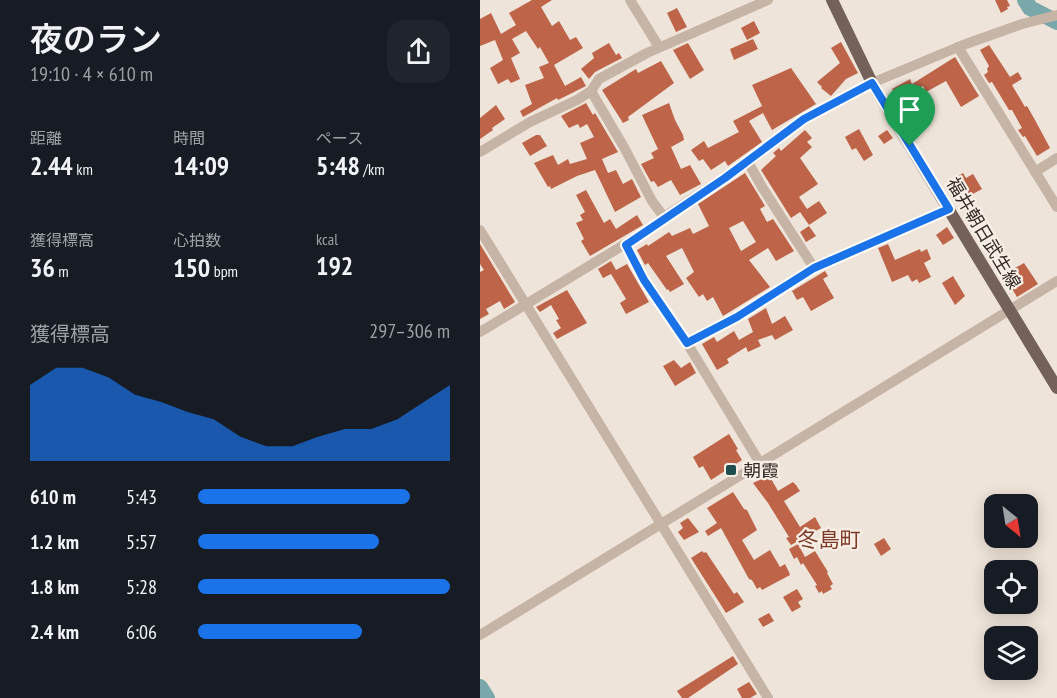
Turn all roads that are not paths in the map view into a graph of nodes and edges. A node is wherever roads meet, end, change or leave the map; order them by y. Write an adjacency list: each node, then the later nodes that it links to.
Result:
1 (630, 0): 5 (street)
2 (768, 0): 5 (street)
3 (832, 0): 7 (main road, 福井朝日武生線)
4 (1057, 15): 6 (street)
5 (659, 47): 8 (street)
6 (958, 47): 7 (street); 12 (street)
7 (872, 83): 11 (street); 14 (main road, 福井朝日武生線)
8 (591, 91): 9 (street); 15 (street)
9 (480, 152)
10 (1057, 158): 12 (street)
11 (748, 162): 15 (street); 18 (street)
12 (1035, 172): 13 (street)
13 (1057, 207)
14 (949, 209): 18 (street); 21 (main road, 福井朝日武生線)
15 (664, 217): 17 (street)
16 (480, 230): 20 (street)
17 (626, 245): 20 (street); 23 (street)
18 (814, 268): 23 (street)
19 (1057, 281): 21 (street)
20 (526, 305): 22 (street); 26 (street)
21 (1010, 311): 24 (main road, 福井朝日武生線); 25 (street)
22 (480, 332)
23 (687, 343): 25 (street)
24 (1057, 388)
25 (760, 463): 26 (street)
26 (661, 524): 27 (street); 28 (street)
27 (480, 636)
28 (768, 698)

